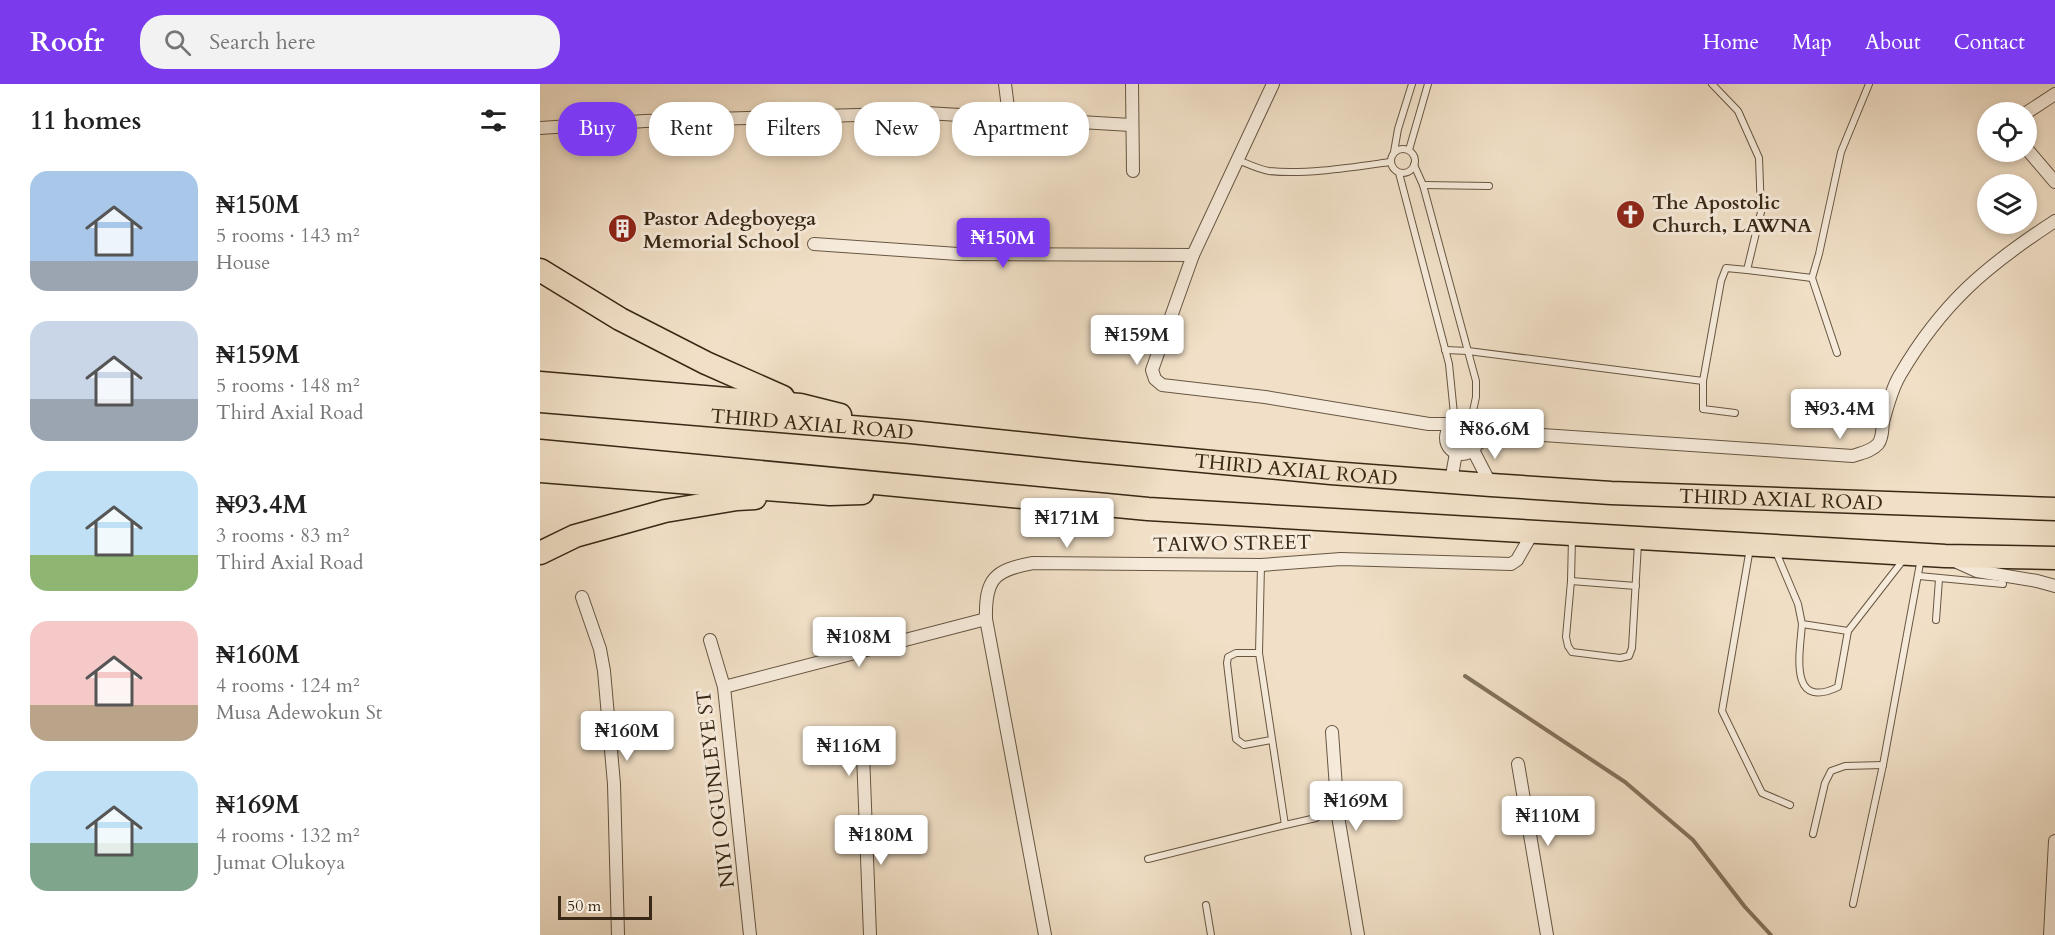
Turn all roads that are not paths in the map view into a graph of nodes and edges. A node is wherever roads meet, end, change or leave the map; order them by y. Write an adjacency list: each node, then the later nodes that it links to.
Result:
1 (1005, 84): 9 (street)
2 (1132, 84): 13 (street)
3 (1273, 84): 17 (street)
4 (1412, 84): 16 (lane)
5 (1428, 84): 15 (lane)
6 (1712, 84): 30 (lane)
7 (1869, 84): 31 (lane)
8 (2055, 94): 10 (street)
9 (1007, 102)
10 (2037, 106)
11 (952, 114): 14 (street)
12 (1089, 121): 13 (street)
13 (1131, 124): 21 (street)
14 (540, 128)
15 (1409, 150): 16 (lane); 20 (lane)
16 (1394, 152): 19 (lane)
17 (1238, 160): 19 (lane); 28 (street)
18 (2037, 161): 23 (street)
19 (1390, 162): 22 (lane)
20 (1414, 165): 22 (lane); 24 (lane)
21 (1133, 171)
22 (1399, 172): 32 (lane)
23 (2055, 182)
24 (1423, 185): 25 (lane); 33 (lane)
25 (1490, 186)
26 (2055, 221): 44 (street)
27 (814, 244): 28 (street)
28 (1193, 255): 40 (street)
29 (540, 270): 38 (highway)
30 (1747, 270): 31 (lane); 35 (lane)
31 (1812, 278): 34 (lane)
32 (1446, 350): 33 (lane); 41 (lane)
33 (1468, 351): 35 (lane); 42 (lane)
34 (1837, 353)
35 (1703, 381): 39 (lane)
36 (540, 383): 38 (highway)
37 (540, 401): 43 (highway, THIRD AXIAL ROAD)
38 (800, 405): 43 (highway)
39 (1735, 413)
40 (1429, 424): 41 (street); 45 (street)
41 (1455, 424): 42 (street); 45 (street)
42 (1470, 425): 44 (street); 46 (street)
43 (911, 432): 50 (highway, THIRD AXIAL ROAD)
44 (1514, 434): 46 (street)
45 (1446, 438): 48 (street)
46 (1475, 446): 48 (street); 51 (street)
47 (540, 451): 52 (highway)
48 (1456, 453): 50 (street)
49 (540, 471): 53 (highway)
50 (1451, 481): 51 (highway, THIRD AXIAL ROAD)
51 (1491, 484): 54 (highway, THIRD AXIAL ROAD)
52 (962, 490): 53 (highway); 55 (highway)
53 (830, 494): 60 (highway)
54 (2055, 509)
55 (1533, 532): 56 (highway); 64 (street, TAIWO STREET)
56 (1572, 534): 57 (highway); 66 (lane)
57 (1639, 538): 58 (highway); 68 (lane)
58 (1750, 545): 59 (highway); 83 (lane)
59 (1773, 546): 63 (highway); 73 (lane)
60 (540, 553)
61 (1945, 556): 62 (highway); 63 (highway); 69 (street)
62 (2055, 558)
63 (1916, 561): 65 (lane); 74 (lane); 82 (lane)
64 (1261, 565): 71 (street, TAIWO STREET); 76 (lane)
65 (1939, 579): 67 (lane); 72 (lane)
66 (1571, 581): 68 (lane); 68 (lane)
67 (2002, 584)
68 (1636, 586)
69 (2055, 586)
70 (582, 597): 91 (street)
71 (986, 619): 77 (street); 94 (street, TAIWO STREET)
72 (1936, 620)
73 (1802, 624): 74 (lane); 74 (lane)
74 (1848, 631)
75 (710, 640): 77 (street, NIYI OGUNLEYE ST)
76 (1259, 652): 79 (lane); 79 (lane)
77 (724, 687): 92 (street, NIYI OGUNLEYE ST)
78 (1332, 732): 96 (street)
79 (1271, 740): 85 (lane)
80 (863, 754): 93 (street)
81 (1518, 764): 97 (street)
82 (1883, 765): 86 (lane); 90 (lane)
83 (1790, 805)
84 (1316, 818): 85 (lane)
85 (1285, 825): 88 (lane)
86 (1813, 834)
87 (2055, 841): 98 (street)
88 (1148, 859)
89 (1206, 904): 95 (lane)
90 (1853, 904)
91 (618, 935)
92 (750, 935)
93 (870, 935)
94 (1045, 935)
95 (1211, 935)
96 (1358, 935)
97 (1547, 935)
98 (2050, 935)

